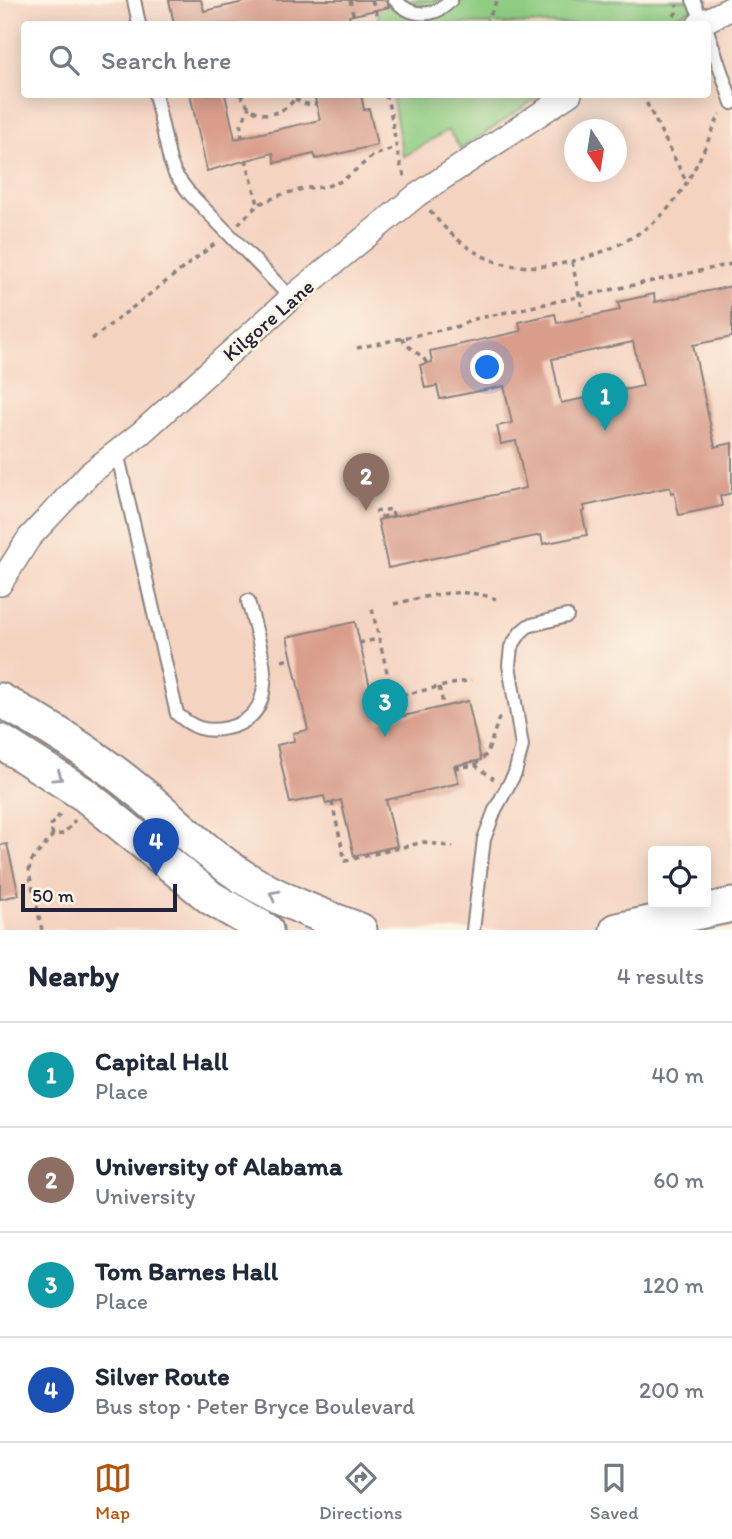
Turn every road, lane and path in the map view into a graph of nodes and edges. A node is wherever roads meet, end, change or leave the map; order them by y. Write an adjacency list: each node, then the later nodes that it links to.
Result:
1 (134, 0): 10 (lane)
2 (350, 0): 11 (path)
3 (372, 0): 12 (path)
4 (396, 0): 5 (lane)
5 (451, 0)
6 (497, 0): 13 (path)
7 (675, 0): 14 (path)
8 (693, 0): 15 (lane)
9 (732, 8): 16 (street)
10 (138, 21)
11 (356, 21)
12 (377, 21)
13 (487, 21)
14 (670, 21)
15 (702, 21)
16 (711, 22)
17 (711, 45): 25 (lane)
18 (156, 98): 37 (lane)
19 (243, 98): 27 (path)
20 (295, 98): 27 (path)
21 (297, 98): 26 (path)
22 (386, 98): 32 (path)
23 (564, 98): 32 (street, Kilgore Lane)
24 (644, 98): 31 (path)
25 (732, 103)
26 (316, 104)
27 (249, 107): 29 (path)
28 (719, 114): 31 (path)
29 (242, 138)
30 (246, 159): 33 (path)
31 (686, 181): 34 (path)
32 (417, 195): 34 (path); 37 (street, Kilgore Lane)
33 (259, 204)
34 (572, 262): 36 (path)
35 (732, 264): 36 (path)
36 (579, 296): 38 (path); 39 (path)
37 (291, 298): 42 (street, Kilgore Lane)
38 (583, 312)
39 (402, 338): 40 (path); 41 (path)
40 (357, 348)
41 (427, 363)
42 (117, 452): 45 (street, Kilgore Lane); 47 (lane)
43 (374, 512): 44 (path)
44 (383, 519)
45 (0, 584)
46 (496, 599): 48 (path)
47 (248, 601)
48 (394, 604)
49 (372, 609): 51 (path)
50 (568, 615): 73 (lane)
51 (379, 639): 52 (path); 56 (path)
52 (359, 643)
53 (292, 658): 54 (path)
54 (282, 661)
55 (471, 680): 56 (path)
56 (439, 687): 58 (path)
57 (0, 700): 72 (street, one-way to 57)
58 (444, 707)
59 (500, 713): 61 (path)
60 (0, 741): 71 (street, one-way to 71)
61 (475, 765): 62 (path); 63 (path)
62 (455, 768)
63 (495, 779)
64 (332, 802): 68 (path)
65 (63, 811): 67 (path)
66 (75, 820): 67 (path)
67 (53, 835): 70 (path)
68 (453, 847)
69 (732, 905): 74 (street)
70 (42, 930)
71 (266, 930)
72 (360, 930)
73 (473, 930)
74 (617, 930)

